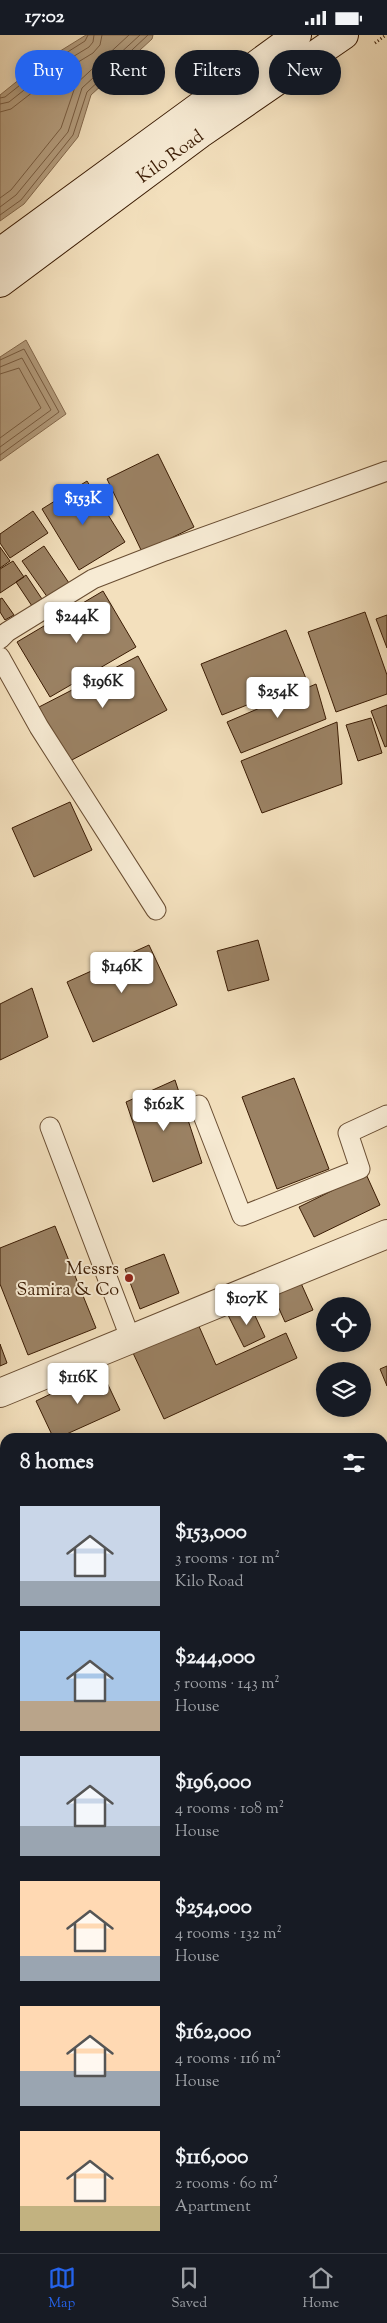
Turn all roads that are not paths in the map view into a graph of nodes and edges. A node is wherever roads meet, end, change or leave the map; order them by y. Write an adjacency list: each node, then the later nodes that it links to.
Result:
1 (297, 35): 3 (street, Kilo Road)
2 (344, 35): 4 (street, Kilo Road)
3 (0, 253)
4 (0, 283)
5 (387, 471): 6 (lane)
6 (0, 639)
7 (0, 657): 8 (lane)
8 (156, 910)
9 (199, 1105): 10 (lane)
10 (387, 1115)
11 (50, 1127): 13 (lane)
12 (387, 1233): 13 (street)
13 (131, 1340): 14 (street)
14 (0, 1393)

